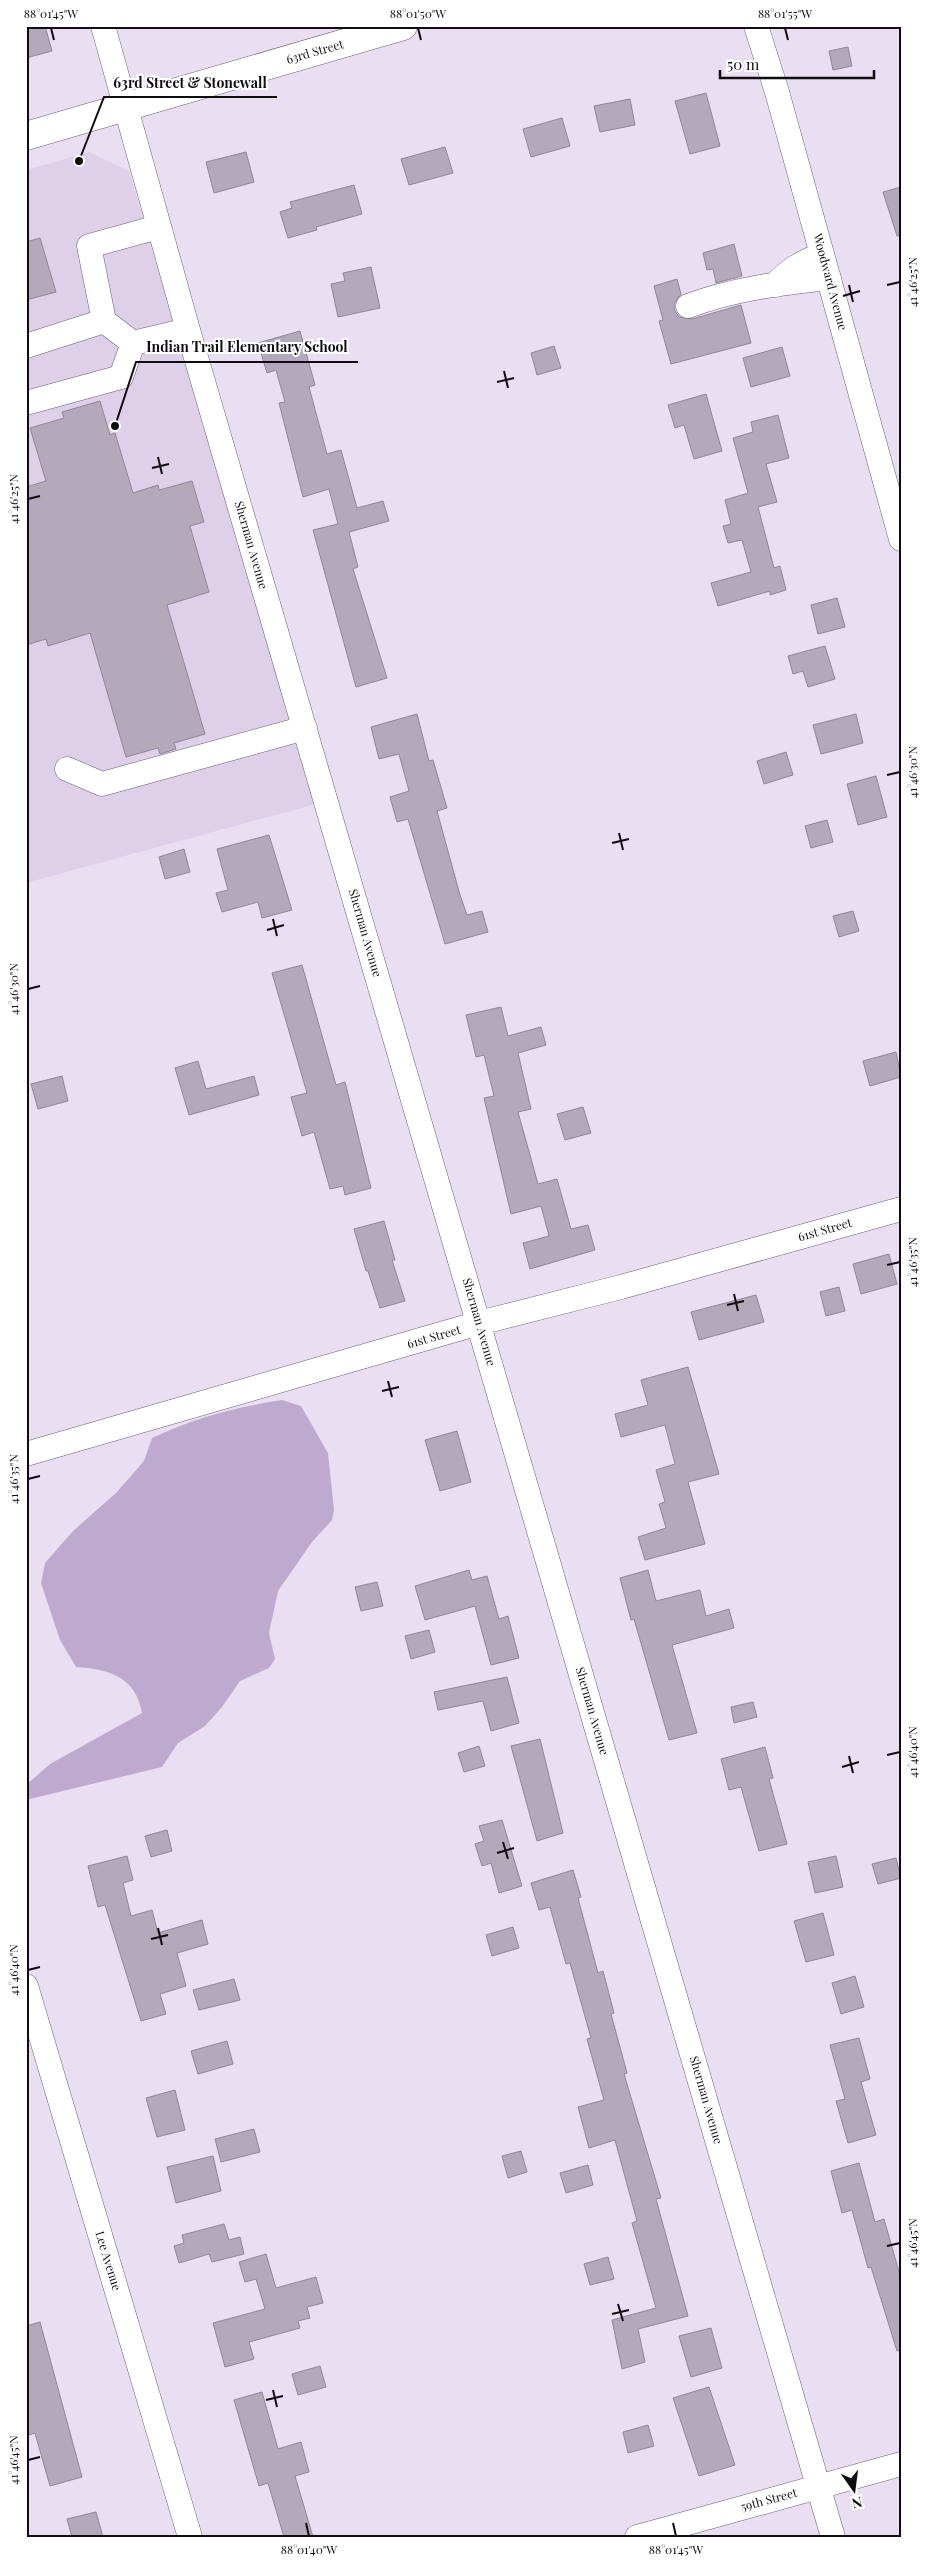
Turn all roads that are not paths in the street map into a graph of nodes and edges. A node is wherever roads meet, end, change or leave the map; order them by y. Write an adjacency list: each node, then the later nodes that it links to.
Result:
1 (103, 26): 4 (street, Sherman Avenue)
2 (403, 26): 4 (main road, 63rd Street)
3 (756, 26): 7 (street, Woodward Avenue)
4 (125, 108): 5 (main road, 63rd Street); 6 (street, Sherman Avenue)
5 (26, 136)
6 (158, 227): 11 (street); 12 (street, Sherman Avenue)
7 (822, 254): 8 (street, Woodward Avenue); 9 (street)
8 (829, 278): 9 (street); 16 (street, Woodward Avenue)
9 (775, 285): 10 (street)
10 (688, 306)
11 (104, 321): 13 (street); 14 (street)
12 (188, 330): 13 (street); 17 (street, Sherman Avenue)
13 (133, 343): 15 (street)
14 (26, 346)
15 (26, 403)
16 (901, 539)
17 (305, 728): 18 (street); 20 (street, Sherman Avenue)
18 (67, 769)
19 (901, 1209): 20 (street, 61st Street)
20 (480, 1323): 21 (street, 61st Street); 24 (street, Sherman Avenue)
21 (26, 1454)
22 (26, 1986): 25 (street, Lee Avenue)
23 (901, 2464): 24 (street, 59th Street)
24 (819, 2486): 26 (street, 59th Street); 27 (street, Sherman Avenue)
25 (190, 2537)
26 (637, 2537)
27 (833, 2537)

